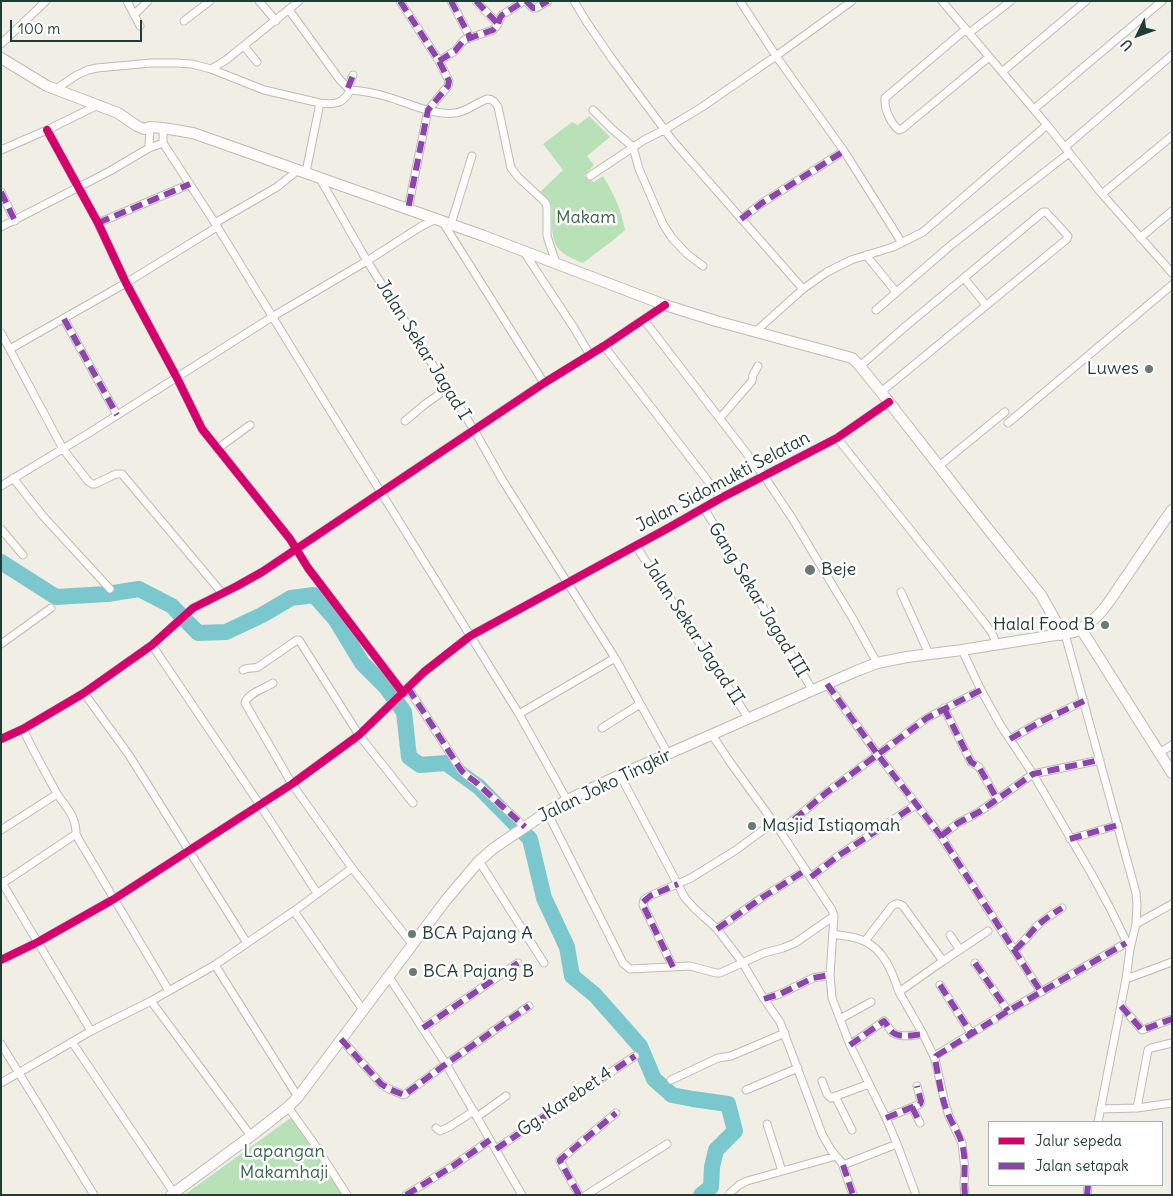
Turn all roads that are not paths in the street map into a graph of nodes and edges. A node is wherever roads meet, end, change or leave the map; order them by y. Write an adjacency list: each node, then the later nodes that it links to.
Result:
1 (46, 1): 27 (street)
2 (127, 1): 20 (street)
3 (148, 1): 20 (street)
4 (210, 1): 21 (street)
5 (259, 1): 22 (street)
6 (299, 1): 19 (street)
7 (451, 1): 26 (street)
8 (476, 1): 23 (street)
9 (525, 1): 10 (street); 23 (street)
10 (548, 1)
11 (574, 1): 49 (street)
12 (740, 1): 30 (street)
13 (852, 1): 30 (street)
14 (1011, 1): 25 (street)
15 (1086, 1): 36 (street)
16 (1162, 1): 42 (street)
17 (403, 2): 34 (street)
18 (947, 3): 25 (street)
19 (289, 10): 22 (street); 39 (street)
20 (134, 15): 24 (street)
21 (184, 21)
22 (276, 21): 28 (street)
23 (498, 24): 26 (street)
24 (140, 26)
25 (968, 31): 32 (street); 32 (street)
26 (470, 37): 34 (street)
27 (1, 44)
28 (244, 46): 33 (street); 35 (street)
29 (1172, 55): 55 (street)
30 (776, 56): 49 (street); 56 (street)
31 (1, 58): 38 (main road)
32 (989, 58): 36 (street)
33 (256, 62)
34 (439, 62): 43 (street)
35 (212, 69): 38 (street); 40 (street)
36 (1002, 72): 42 (street)
37 (353, 74): 39 (street)
38 (56, 89): 41 (main road)
39 (349, 89): 40 (street); 43 (street)
40 (320, 103): 58 (street)
41 (98, 106): 46 (main road); 48 (street)
42 (1034, 109): 45 (street)
43 (428, 110): 65 (street); 80 (street)
44 (593, 110): 52 (street)
45 (1047, 125): 55 (street); 76 (street)
46 (147, 128): 47 (main road); 53 (street)
47 (163, 128): 51 (street); 58 (main road)
48 (47, 130): 54 (street); 62 (street)
49 (664, 130): 52 (street); 68 (street)
50 (1172, 136): 64 (street)
51 (163, 144): 53 (street); 61 (street)
52 (633, 147): 59 (street); 81 (street)
53 (149, 148): 62 (street)
54 (1, 150)
55 (1067, 150): 64 (street); 87 (street)
56 (844, 151): 68 (street); 76 (street)
57 (472, 156): 70 (street)
58 (302, 171): 60 (main road); 72 (street)
59 (590, 176)
60 (319, 177): 65 (main road); 79 (street, Jalan Sekar Jagad I)
61 (190, 184): 71 (street); 72 (street)
62 (78, 188): 69 (street); 71 (street)
63 (1, 192): 69 (street)
64 (1102, 194): 75 (street)
65 (408, 209): 67 (main road)
66 (1172, 211): 75 (street)
67 (422, 214): 70 (main road); 73 (street)
68 (741, 219): 86 (street)
69 (15, 220): 74 (street)
70 (443, 221): 73 (street); 77 (main road); 103 (street)
71 (98, 223): 84 (street)
72 (216, 225): 84 (street); 92 (street)
73 (420, 227): 79 (street)
74 (1, 228)
75 (1140, 238): 82 (street)
76 (902, 243): 78 (street)
77 (522, 250): 80 (main road); 99 (street)
78 (866, 255): 86 (street); 87 (street)
79 (367, 261): 92 (street); 104 (street, Jalan Sekar Jagad I)
80 (556, 263): 88 (main road)
81 (703, 266)
82 (1172, 273)
83 (964, 278): 90 (street); 90 (street); 100 (street)
84 (126, 283): 94 (street); 102 (street)
85 (1172, 285): 111 (street)
86 (802, 289): 95 (street)
87 (896, 292): 91 (street)
88 (646, 298): 89 (main road); 93 (street)
89 (665, 305): 93 (street); 95 (main road)
90 (986, 305): 105 (street)
91 (876, 310)
92 (272, 318): 102 (street); 121 (street)
93 (646, 318): 97 (street); 109 (street)
94 (64, 319): 98 (street); 108 (street)
95 (755, 332): 100 (main road)
96 (1, 333): 98 (street)
97 (604, 346): 99 (street); 122 (street)
98 (10, 349): 115 (street)
99 (590, 354): 103 (street)
100 (859, 364): 105 (main road)
101 (758, 366): 109 (street)
102 (177, 378): 108 (street); 116 (street)
103 (544, 383): 113 (street)
104 (448, 388): 110 (street); 113 (street, Jalan Sekar Jagad I)
105 (883, 391): 106 (main road)
106 (889, 402): 114 (street, Jalan Sidomukti Selatan); 117 (main road)
107 (1005, 412): 117 (street)
108 (117, 415): 115 (street)
109 (720, 418): 118 (street)
110 (405, 421)
111 (1008, 423)
112 (250, 425): 116 (street)
113 (474, 430): 121 (street); 129 (street, Jalan Sekar Jagad I)
114 (837, 438): 118 (street, Jalan Sidomukti Selatan); 139 (street)
115 (63, 449): 119 (street); 132 (street)
116 (217, 449): 127 (street)
117 (939, 466): 135 (main road)
118 (764, 476): 122 (street, Jalan Sidomukti Selatan); 143 (street)
119 (13, 478): 120 (street); 130 (street)
120 (1, 486)
121 (381, 493): 127 (street); 136 (street)
122 (721, 498): 123 (street, Jalan Sidomukti Selatan)
123 (704, 508): 126 (street, Jalan Sidomukti Selatan); 148 (street, Gang Sekar Jagad III)
124 (1172, 510): 134 (main road)
125 (1, 529): 128 (street)
126 (636, 546): 129 (street, Jalan Sidomukti Selatan); 155 (street, Jalan Sekar Jagad II)
127 (296, 549): 132 (street); 150 (street)
128 (23, 555)
129 (568, 584): 136 (street, Jalan Sidomukti Selatan); 142 (street, Jalan Sekar Jagad I)
130 (110, 589)
131 (901, 592): 141 (street)
132 (222, 594): 138 (street)
133 (50, 608): 137 (street)
134 (1081, 629): 135 (main road, Jalan Joko Tingkir); 163 (main road)
135 (1063, 635): 139 (main road, Jalan Joko Tingkir); 151 (street)
136 (470, 636): 150 (street, Jalan Sidomukti Selatan); 154 (street)
137 (1, 644)
138 (152, 645): 149 (street); 176 (street)
139 (997, 645): 140 (main road, Jalan Joko Tingkir)
140 (962, 650): 141 (main road, Jalan Joko Tingkir); 147 (street)
141 (929, 654): 143 (main road, Jalan Joko Tingkir)
142 (615, 658): 152 (street, Jalan Sekar Jagad I); 154 (street)
143 (877, 663): 146 (main road, Jalan Joko Tingkir)
144 (243, 670): 158 (street)
145 (273, 684): 170 (street)
146 (827, 684): 148 (main road, Jalan Joko Tingkir); 165 (street)
147 (981, 690): 153 (street); 161 (street)
148 (813, 691): 155 (main road, Jalan Joko Tingkir)
149 (84, 693): 157 (street); 186 (street)
150 (403, 693): 158 (street, Jalan Sidomukti Selatan); 180 (street)
151 (1084, 701): 161 (street); 166 (street)
152 (640, 704): 156 (street); 164 (street, Jalan Sekar Jagad I)
153 (944, 708): 165 (street); 172 (street)
154 (519, 714): 173 (street)
155 (749, 719): 159 (main road, Jalan Joko Tingkir)
156 (602, 728)
157 (23, 729): 160 (street); 171 (street)
158 (359, 735): 170 (street, Jalan Sidomukti Selatan); 174 (street)
159 (712, 735): 164 (main road, Jalan Joko Tingkir); 178 (street)
160 (1, 739)
161 (1010, 739): 168 (street)
162 (1172, 745): 163 (street)
163 (1159, 753): 167 (main road)
164 (668, 754): 169 (main road, Jalan Joko Tingkir)
165 (878, 755): 175 (street); 182 (street)
166 (1100, 760): 168 (street); 179 (street)
167 (1172, 773)
168 (1033, 774): 172 (street); 185 (street)
169 (620, 775): 173 (main road, Jalan Joko Tingkir); 192 (street)
170 (292, 784): 176 (street, Jalan Sidomukti Selatan); 188 (street)
171 (57, 794): 181 (street); 183 (street)
172 (997, 799): 184 (street)
173 (567, 800): 177 (main road, Jalan Joko Tingkir)
174 (413, 803)
175 (917, 804): 184 (street); 190 (street)
176 (260, 805): 186 (street, Jalan Sidomukti Selatan); 193 (street)
177 (547, 812): 180 (main road, Jalan Joko Tingkir); 219 (street)
178 (774, 822): 182 (street); 192 (street)
179 (1118, 826): 185 (street); 199 (street)
180 (524, 828): 187 (main road, Jalan Joko Tingkir)
181 (1, 830)
182 (780, 831): 189 (street)
183 (76, 834): 191 (street); 194 (street)
184 (941, 836): 210 (street)
185 (1070, 839): 208 (street)
186 (188, 851): 194 (street, Jalan Sidomukti Selatan); 206 (street)
187 (478, 861): 207 (main road, Jalan Joko Tingkir); 217 (street)
188 (352, 868): 193 (street); 207 (street)
189 (806, 870): 190 (street); 200 (street)
190 (811, 877): 198 (street)
191 (2, 882): 205 (street)
192 (678, 884): 200 (street); 219 (street)
193 (317, 893): 197 (street)
194 (114, 899): 205 (street, Jalan Sidomukti Selatan); 224 (street)
195 (1172, 904): 199 (street)
196 (1062, 908): 210 (street)
197 (294, 911): 206 (street); 232 (street)
198 (834, 916): 202 (street); 213 (street)
199 (1136, 924): 208 (street)
200 (717, 929): 213 (street)
201 (988, 931): 209 (street)
202 (833, 934): 204 (street); 220 (street)
203 (950, 935): 209 (street)
204 (865, 941): 212 (street); 225 (street)
205 (38, 942): 211 (street, Jalan Sidomukti Selatan); 237 (street)
206 (247, 944): 218 (street)
207 (412, 944): 221 (main road, Jalan Joko Tingkir)
208 (1128, 946): 222 (street); 226 (street)
209 (960, 950): 212 (street)
210 (1015, 950): 226 (street)
211 (1, 960)
212 (943, 961): 225 (street)
213 (742, 962): 219 (street); 227 (street)
214 (975, 962): 233 (street)
215 (1172, 962): 222 (street)
216 (518, 963): 236 (street)
217 (544, 963)
218 (215, 965): 224 (street); 259 (street)
219 (672, 967)
220 (830, 975): 227 (street); 234 (street)
221 (389, 976): 232 (main road, Jalan Joko Tingkir); 236 (street)
222 (1126, 979): 231 (street)
223 (940, 985): 239 (street)
224 (169, 991): 228 (street)
225 (899, 992): 240 (street)
226 (1041, 992): 233 (street)
227 (764, 999): 238 (street)
228 (151, 1001): 237 (street); 273 (street)
229 (870, 1002): 234 (street)
230 (529, 1006): 248 (street)
231 (1121, 1006): 235 (street); 264 (street)
232 (363, 1010): 241 (main road, Jalan Joko Tingkir)
233 (1008, 1011): 239 (street)
234 (840, 1019): 245 (street)
235 (1172, 1019)
236 (423, 1028): 248 (street)
237 (90, 1031): 242 (street)
238 (785, 1033): 249 (street); 251 (street)
239 (972, 1033): 247 (street)
240 (923, 1034): 245 (street); 247 (street)
241 (341, 1039): 248 (street); 259 (main road, Jalan Joko Tingkir)
242 (72, 1042): 250 (street); 282 (street)
243 (1172, 1043): 263 (street)
244 (1, 1044): 250 (street)
245 (850, 1045): 254 (street)
246 (635, 1056): 277 (street, Gg. Karebet 4)
247 (935, 1059): 291 (street)
248 (446, 1064): 266 (street)
249 (798, 1068): 256 (street); 278 (street)
250 (19, 1073): 253 (street); 283 (street)
251 (670, 1080)
252 (822, 1080): 258 (street)
253 (1, 1083)
254 (869, 1084): 258 (street); 267 (street)
255 (917, 1086): 262 (street)
256 (746, 1090)
257 (506, 1096): 266 (street)
258 (835, 1096): 272 (street)
259 (298, 1097): 261 (main road, Jalan Joko Tingkir)
260 (1172, 1103): 263 (street)
261 (288, 1107): 273 (main road, Jalan Joko Tingkir); 284 (street)
262 (912, 1107): 267 (street); 269 (street)
263 (1137, 1108): 264 (street)
264 (1100, 1109): 268 (street)
265 (616, 1113): 287 (street)
266 (476, 1114): 271 (street); 274 (street)
267 (886, 1118): 276 (street)
268 (1098, 1121)
269 (920, 1123)
270 (767, 1124): 280 (street)
271 (436, 1128)
272 (852, 1130)
273 (251, 1136): 282 (main road, Jalan Joko Tingkir)
274 (490, 1140): 277 (street); 285 (street)
275 (667, 1144): 288 (street)
276 (897, 1144): 279 (street); 290 (street)
277 (496, 1149): 286 (street)
278 (836, 1156): 279 (street); 280 (street)
279 (843, 1166): 289 (street)
280 (782, 1171): 281 (street)
281 (730, 1193)
282 (173, 1194)
283 (94, 1195)
284 (347, 1195)
285 (406, 1195)
286 (522, 1195)
287 (580, 1195)
288 (586, 1195)
289 (853, 1195)
290 (916, 1195)
291 (965, 1195)

